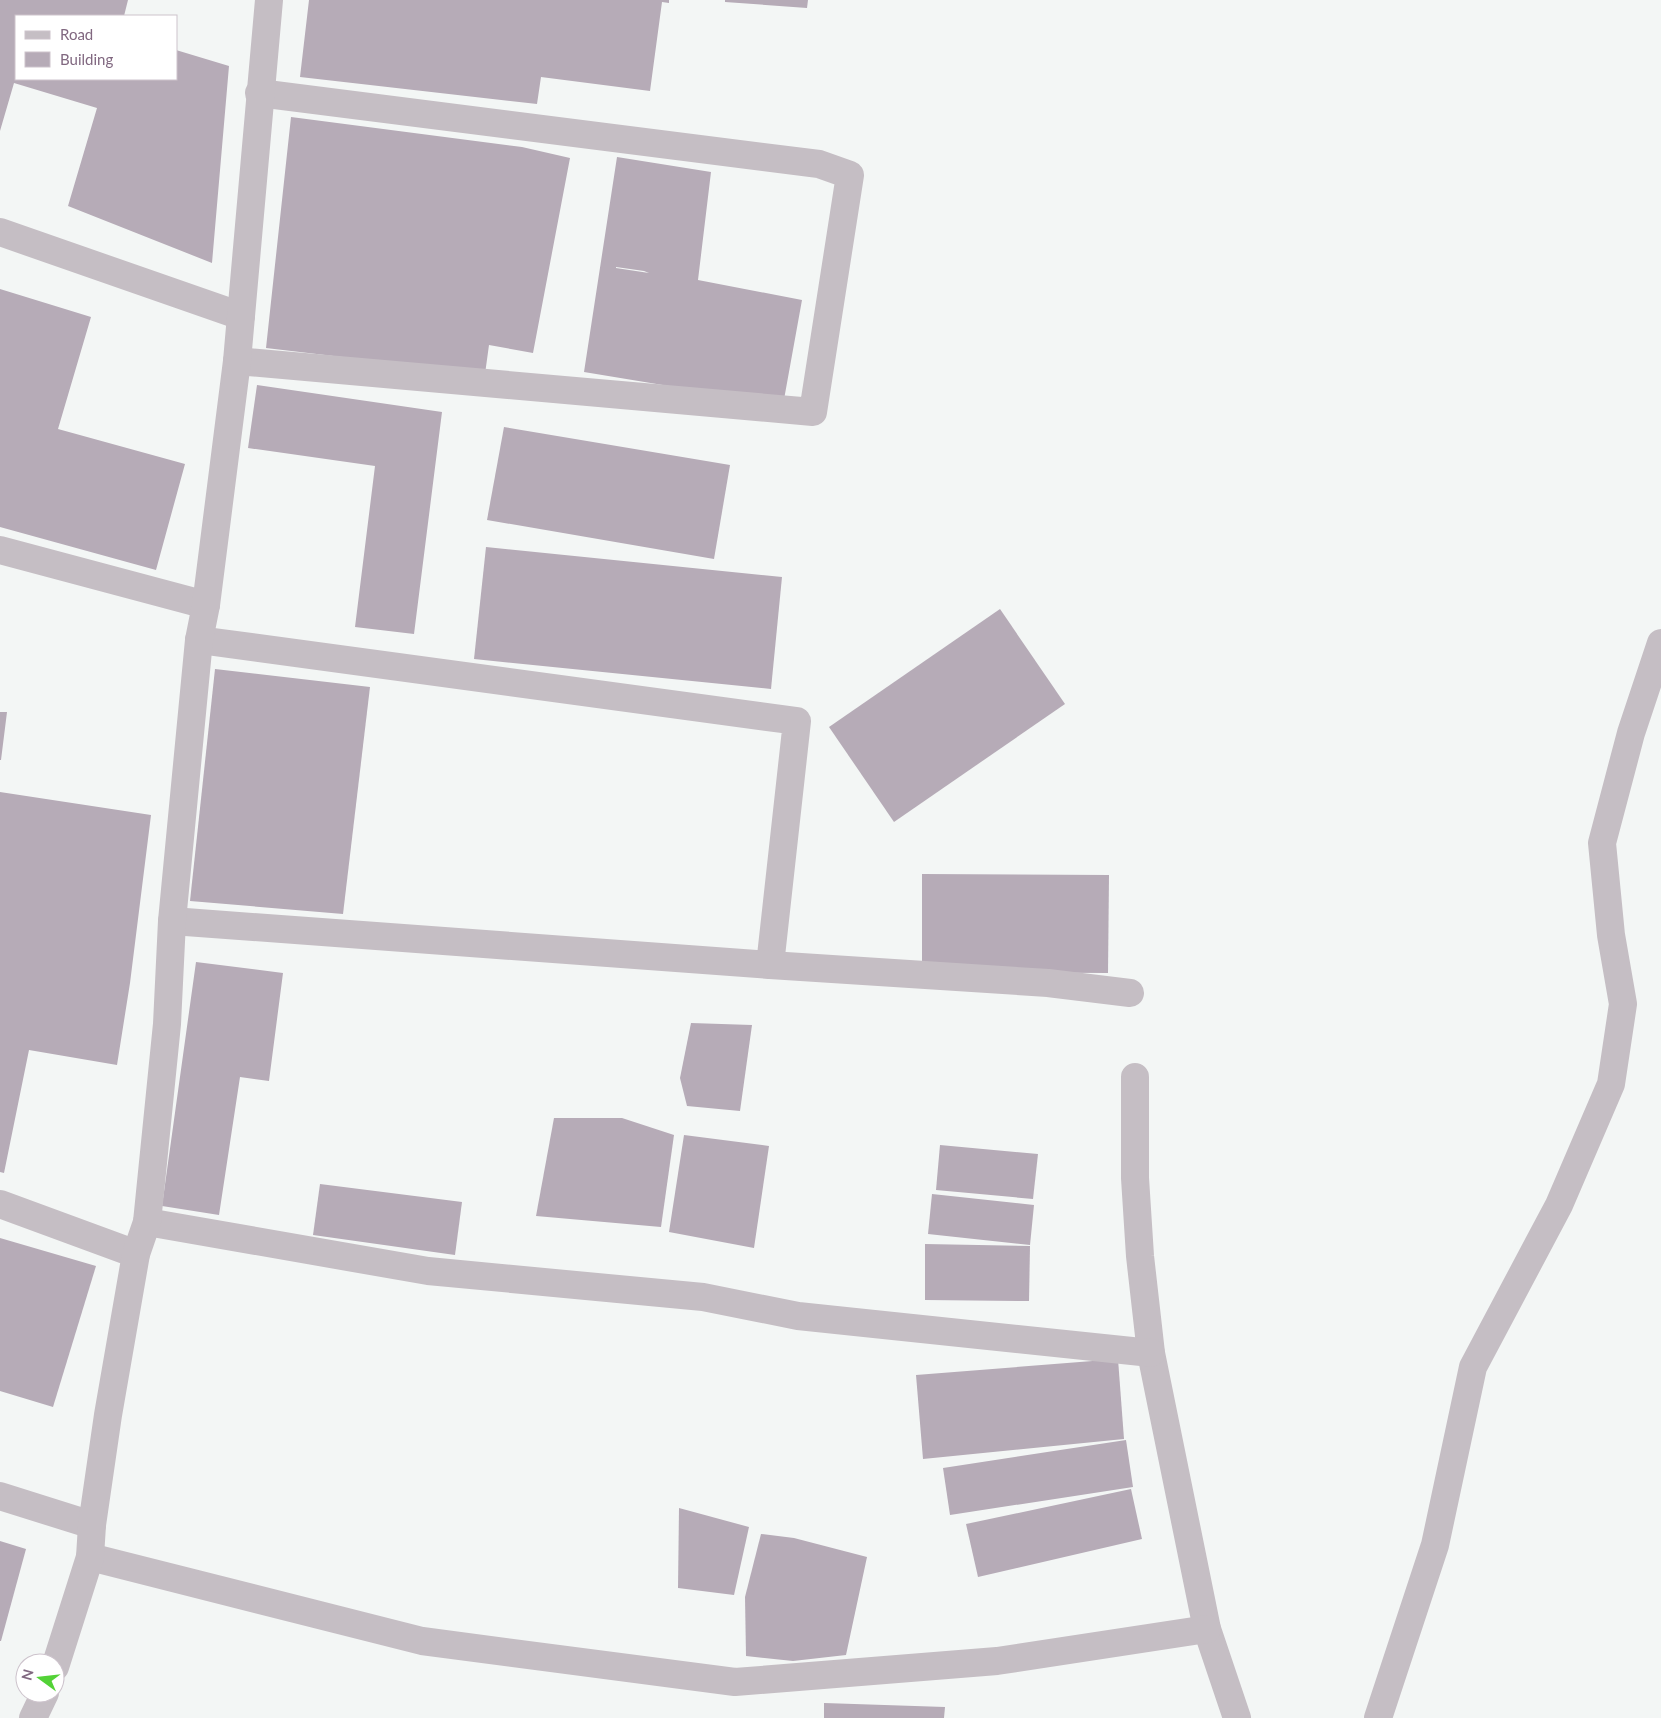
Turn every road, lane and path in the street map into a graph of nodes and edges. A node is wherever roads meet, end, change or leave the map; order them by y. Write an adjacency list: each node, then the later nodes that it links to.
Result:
1 (269, 0): 2 (street)
2 (259, 93): 4 (street); 5 (street)
3 (0, 232): 4 (street)
4 (241, 316): 5 (street)
5 (237, 361): 7 (street)
6 (0, 550): 7 (street)
7 (206, 605): 8 (street)
8 (199, 640): 10 (street); 11 (street)
9 (1661, 643): 26 (street)
10 (172, 920): 11 (street); 15 (street)
11 (770, 965): 12 (street)
12 (1130, 993)
13 (1135, 1077): 17 (street)
14 (0, 1204): 16 (street)
15 (146, 1222): 16 (street); 17 (street)
16 (136, 1254): 19 (street)
17 (1151, 1353): 21 (street)
18 (0, 1496): 19 (street)
19 (92, 1525): 20 (street)
20 (90, 1558): 21 (street); 22 (street)
21 (1207, 1629): 25 (street)
22 (59, 1653)
23 (40, 1703): 24 (street)
24 (33, 1718)
25 (1237, 1718)
26 (1378, 1718)

